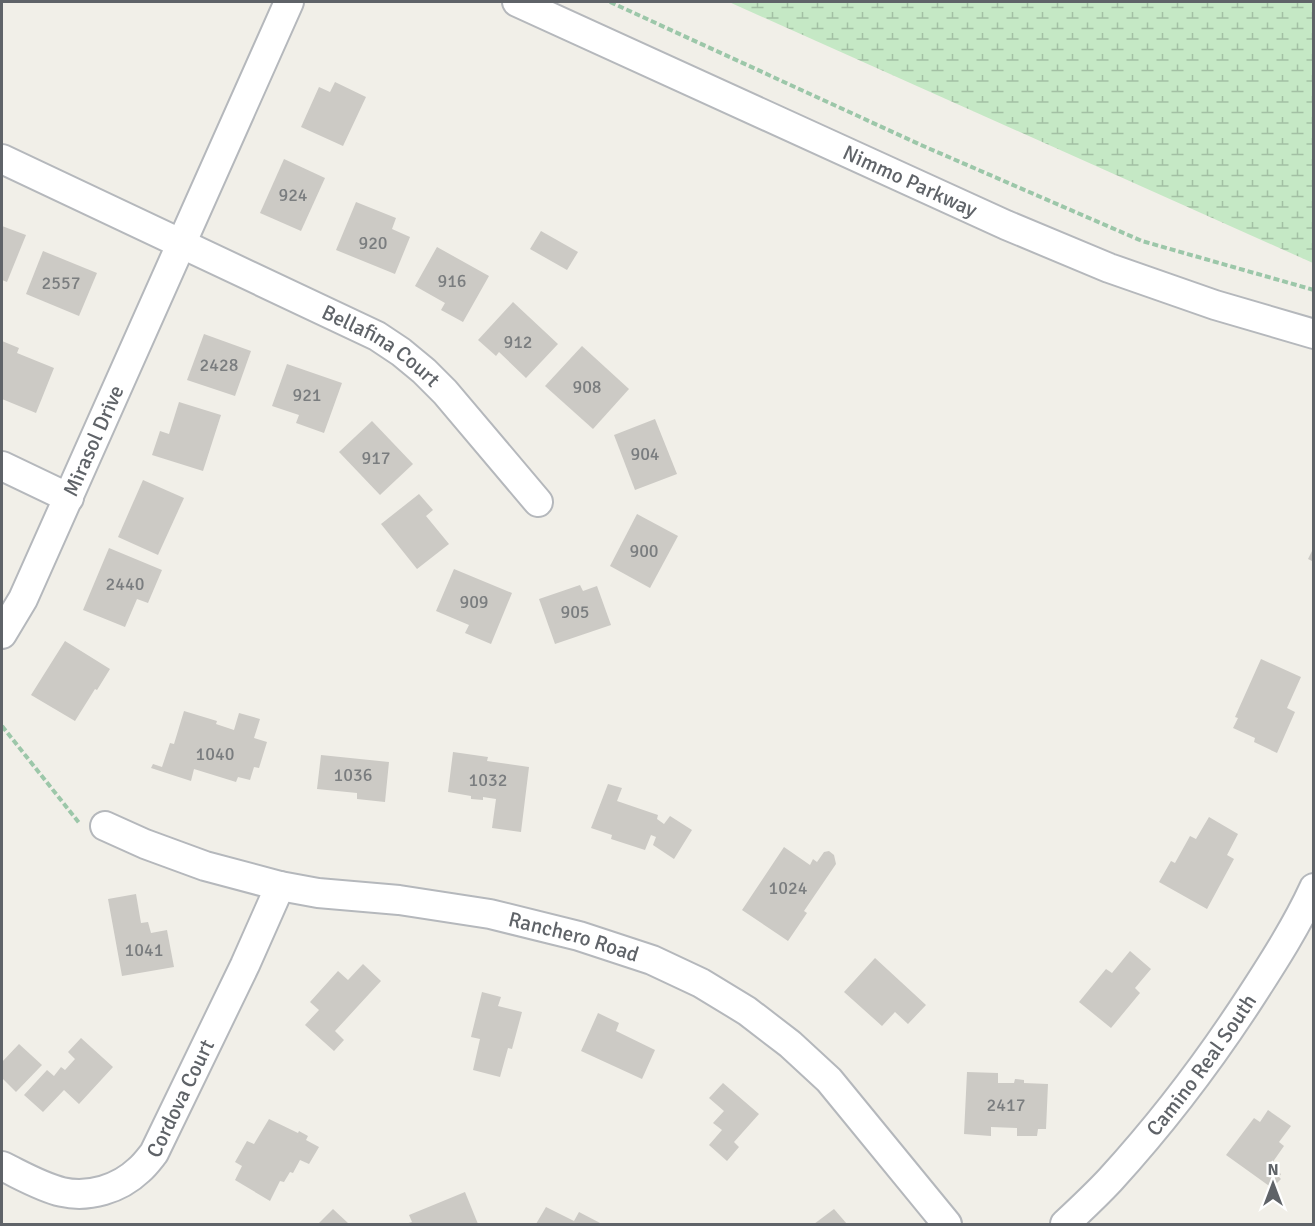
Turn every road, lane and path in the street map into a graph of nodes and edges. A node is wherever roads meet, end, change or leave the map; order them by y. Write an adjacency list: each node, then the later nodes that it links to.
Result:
1 (289, 2): 5 (street, Mirasol Drive)
2 (517, 2): 7 (street, Nimmo Parkway)
3 (610, 2): 6 (path)
4 (2, 159): 5 (street)
5 (181, 244): 9 (street, Mirasol Drive); 10 (street, Bellafina Court)
6 (1314, 290)
7 (1314, 334)
8 (2, 466): 9 (street)
9 (69, 498): 11 (street, Mirasol Drive)
10 (538, 502)
11 (2, 634)
12 (2, 726): 13 (path)
13 (94, 830): 14 (street, Ranchero Road)
14 (280, 886): 16 (street, Cordova Court); 17 (street, Ranchero Road)
15 (1314, 888): 18 (street, Camino Real South)
16 (2, 1166)
17 (947, 1224)
18 (1065, 1224)

